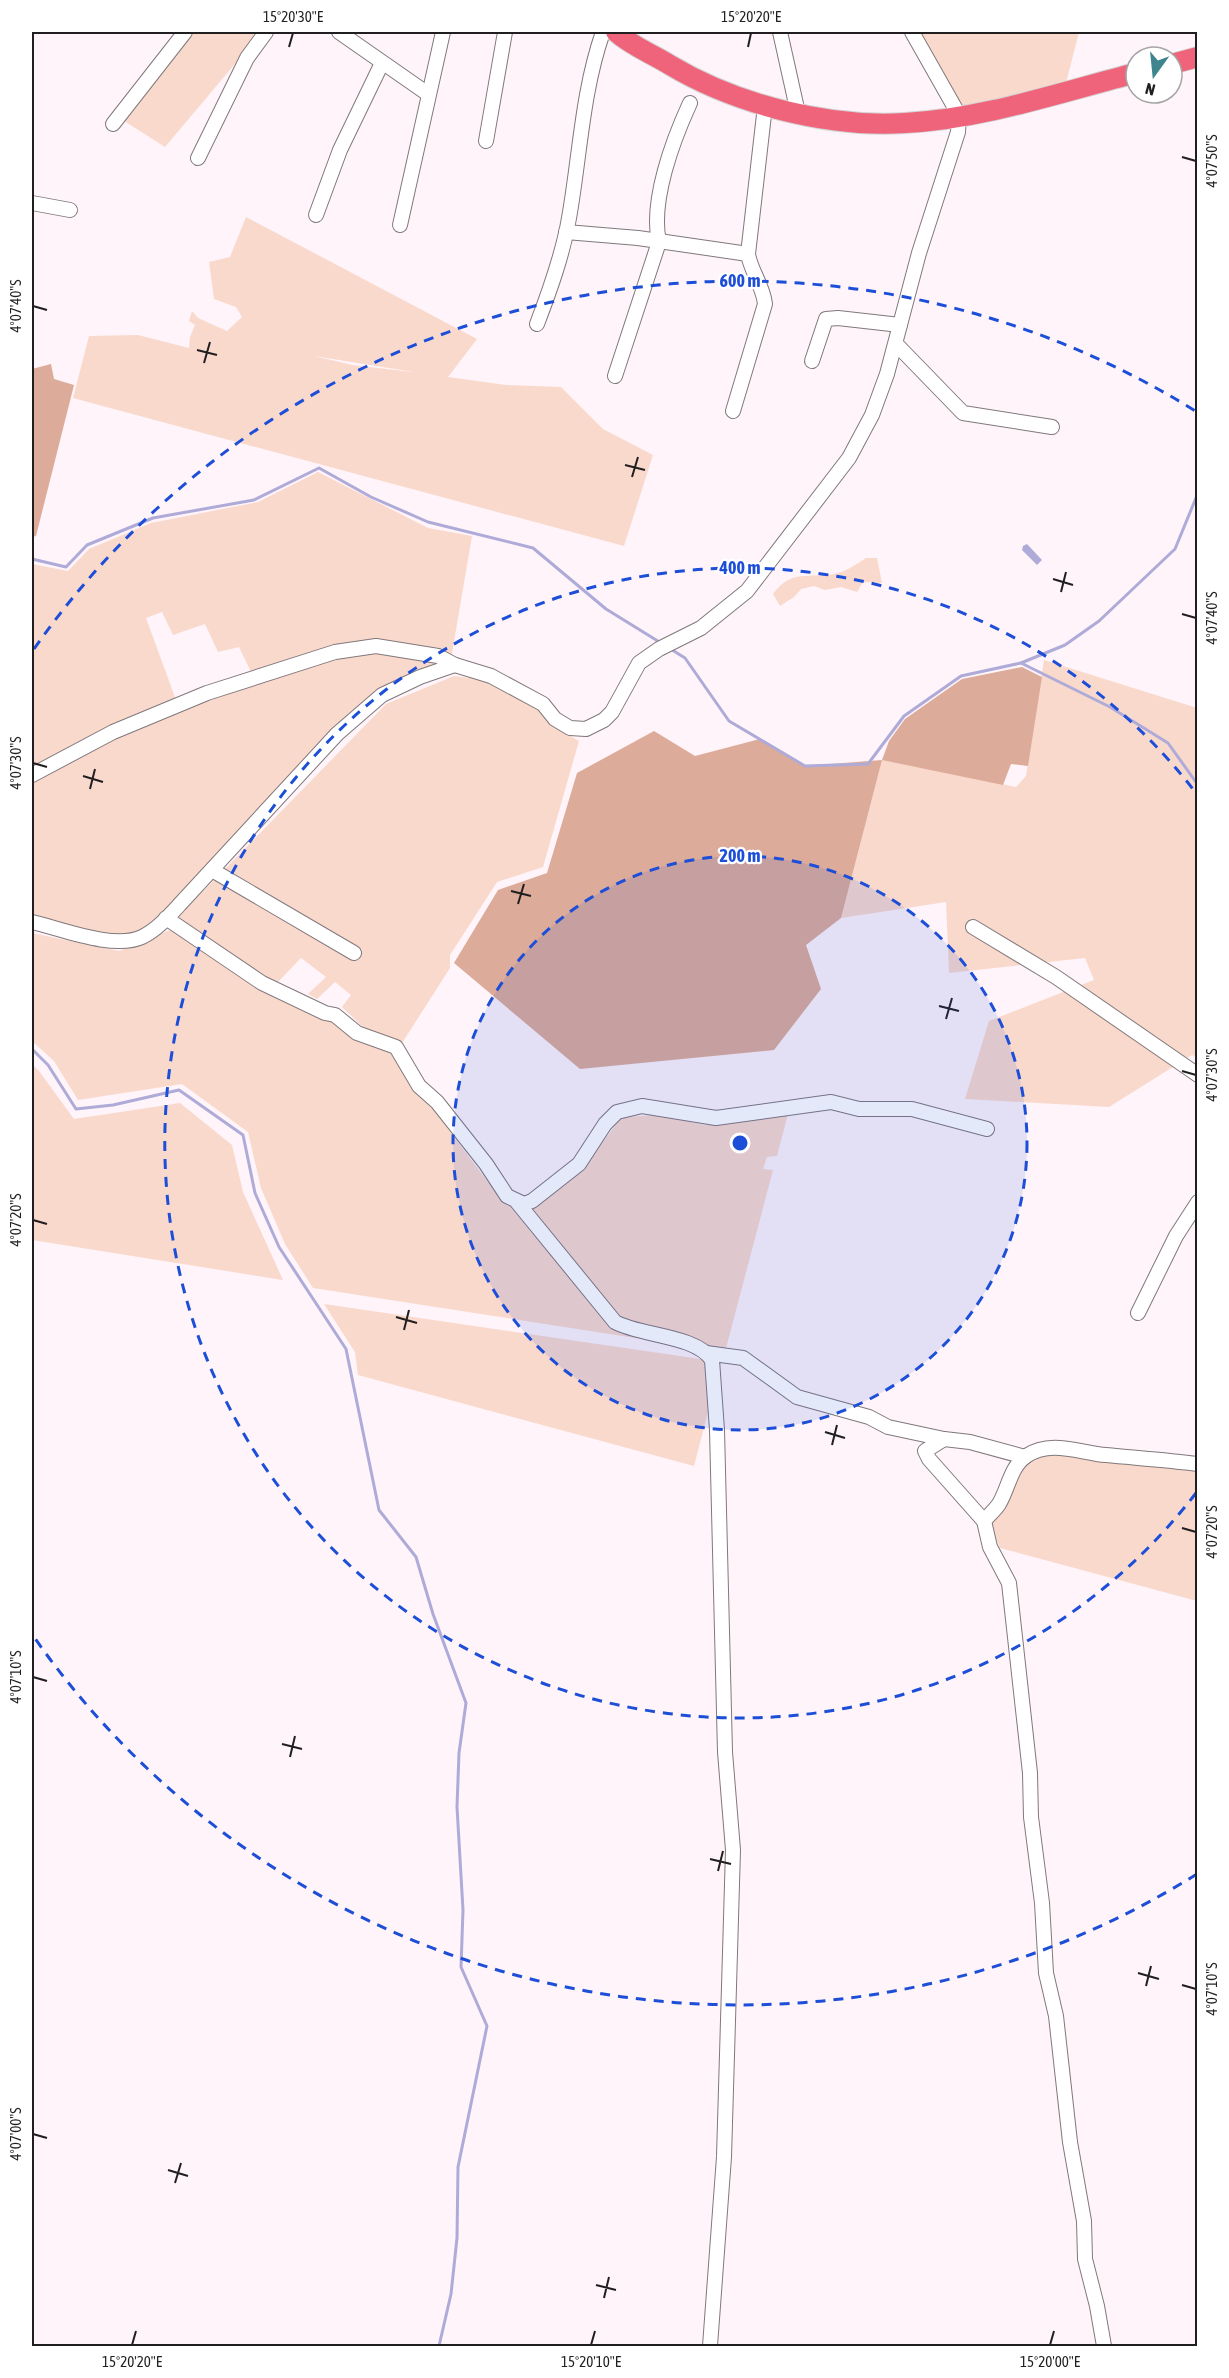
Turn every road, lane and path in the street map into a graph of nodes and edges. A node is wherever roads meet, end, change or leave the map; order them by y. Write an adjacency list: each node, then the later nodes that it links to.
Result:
1 (185, 32): 17 (street)
2 (266, 32): 19 (street)
3 (339, 32): 10 (street)
4 (443, 32): 12 (street)
5 (505, 32): 18 (street)
6 (603, 32): 24 (street)
7 (616, 32): 14 (highway)
8 (780, 32): 15 (street)
9 (912, 32): 16 (street)
10 (382, 63): 12 (street); 22 (street)
11 (1124, 76): 16 (highway)
12 (428, 94): 23 (street)
13 (690, 103): 25 (street)
14 (765, 106): 15 (highway); 26 (street)
15 (798, 113): 16 (highway)
16 (959, 115): 28 (street)
17 (113, 124)
18 (486, 141)
19 (198, 158)
20 (32, 203): 21 (street)
21 (70, 210)
22 (316, 215)
23 (400, 225)
24 (566, 232): 25 (street); 27 (street)
25 (659, 242): 26 (street); 31 (street)
26 (748, 254): 32 (street)
27 (537, 324)
28 (900, 325): 29 (street); 30 (street)
29 (896, 344): 33 (street); 34 (street)
30 (812, 361)
31 (615, 376)
32 (734, 411)
33 (1053, 428)
34 (455, 665): 35 (street); 36 (street)
35 (32, 776)
36 (212, 870): 37 (street); 40 (street)
37 (166, 918): 38 (street); 43 (street)
38 (32, 922)
39 (973, 927): 41 (street)
40 (354, 953)
41 (1197, 1075)
42 (987, 1129): 43 (street)
43 (517, 1202): 46 (street)
44 (1197, 1202): 45 (street)
45 (1138, 1312)
46 (706, 1353): 47 (street); 51 (street)
47 (944, 1439): 48 (street); 50 (street)
48 (1025, 1457): 49 (street); 50 (street)
49 (1197, 1464)
50 (984, 1521): 52 (street)
51 (710, 2346)
52 (1104, 2346)

